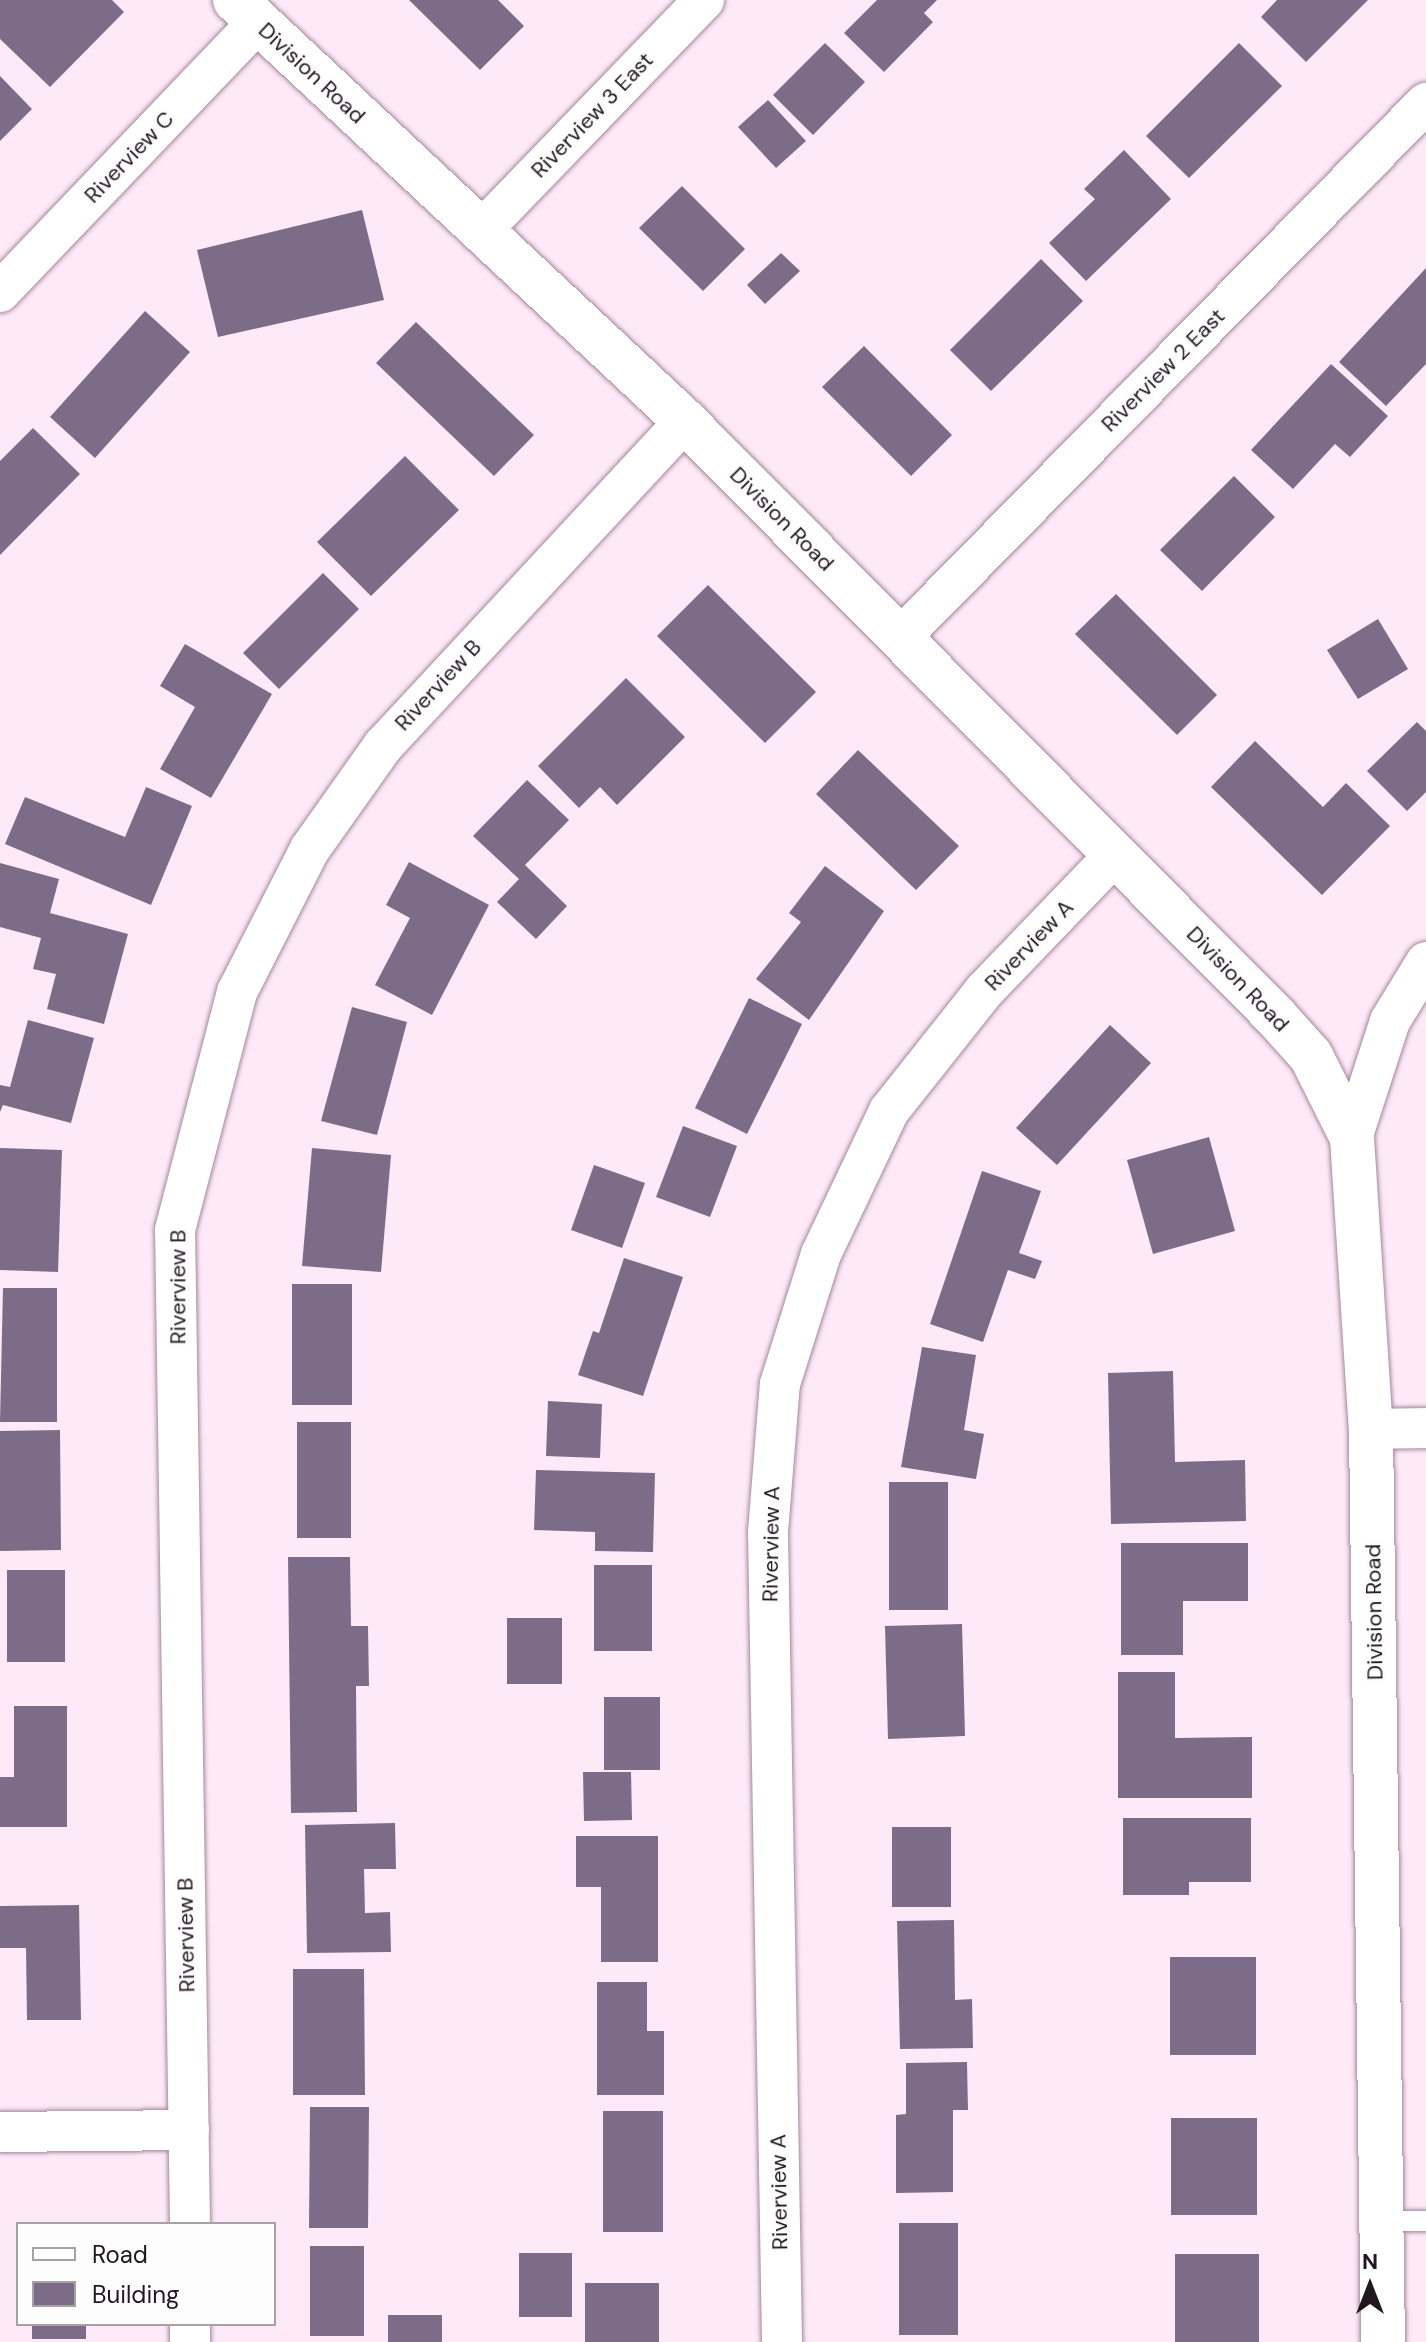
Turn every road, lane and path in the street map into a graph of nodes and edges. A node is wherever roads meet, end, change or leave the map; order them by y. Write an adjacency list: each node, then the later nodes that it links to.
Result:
1 (704, 0): 4 (street, Riverview 3 East)
2 (246, 11): 4 (street, Division Road); 5 (street, Riverview C)
3 (1426, 103): 7 (street, Riverview 2 East)
4 (481, 231): 6 (street, Division Road)
5 (0, 292)
6 (685, 421): 7 (street, Division Road); 13 (street, Riverview B)
7 (901, 637): 8 (street, Division Road)
8 (1116, 854): 10 (street, Division Road); 18 (street, Riverview A)
9 (1426, 962): 10 (street)
10 (1352, 1138): 12 (street, Division Road)
11 (1426, 1428): 12 (street)
12 (1371, 1429): 15 (street, Division Road)
13 (189, 2130): 14 (street); 17 (street, Riverview B)
14 (0, 2132)
15 (1382, 2221): 16 (lane); 19 (street, Division Road)
16 (1426, 2221)
17 (190, 2222)
18 (782, 2342)
19 (1383, 2342)

